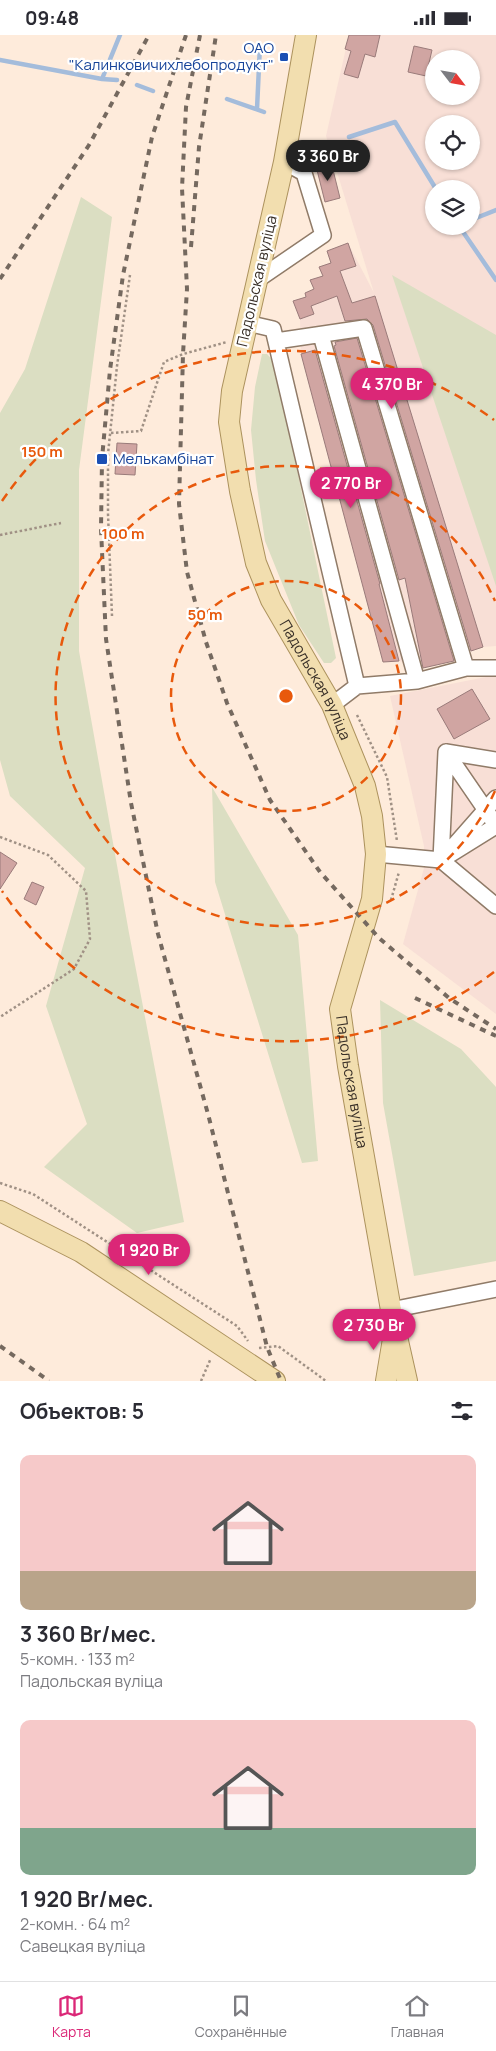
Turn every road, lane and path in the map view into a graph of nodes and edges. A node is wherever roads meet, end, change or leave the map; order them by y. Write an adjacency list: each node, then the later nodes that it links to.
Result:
1 (306, 35): 2 (main road, Падольская вуліца)
2 (284, 162): 4 (main road, Падольская вуліца); 4 (lane)
3 (130, 275): 8 (path)
4 (257, 280): 5 (main road, Падольская вуліца)
5 (246, 330): 7 (lane); 8 (path); 15 (main road, Падольская вуліца)
6 (321, 335): 7 (lane); 12 (lane); 14 (lane)
7 (276, 341): 15 (lane)
8 (111, 433): 11 (path)
9 (61, 523): 10 (path)
10 (0, 535)
11 (112, 616)
12 (466, 668): 13 (lane); 14 (lane)
13 (496, 668)
14 (417, 681): 15 (lane)
15 (345, 695): 21 (main road, Падольская вуліца); 22 (path)
16 (446, 751): 17 (lane); 18 (lane); 23 (lane)
17 (496, 760)
18 (491, 804): 19 (lane); 23 (lane)
19 (496, 826): 23 (lane)
20 (0, 837): 26 (path)
21 (376, 853): 22 (lane); 30 (main road, Падольская вуліца)
22 (398, 856): 23 (lane); 24 (path)
23 (441, 860): 25 (lane)
24 (389, 905)
25 (496, 905)
26 (0, 1017)
27 (0, 1183): 31 (path)
28 (0, 1211): 32 (main road)
29 (496, 1289): 30 (lane)
30 (393, 1320): 34 (main road, Падольская вуліца); 38 (main road, Падольская вуліца)
31 (248, 1341)
32 (218, 1343): 35 (path); 36 (main road)
33 (254, 1349): 37 (path)
34 (388, 1375)
35 (201, 1381)
36 (275, 1381)
37 (326, 1381)
38 (407, 1381)

